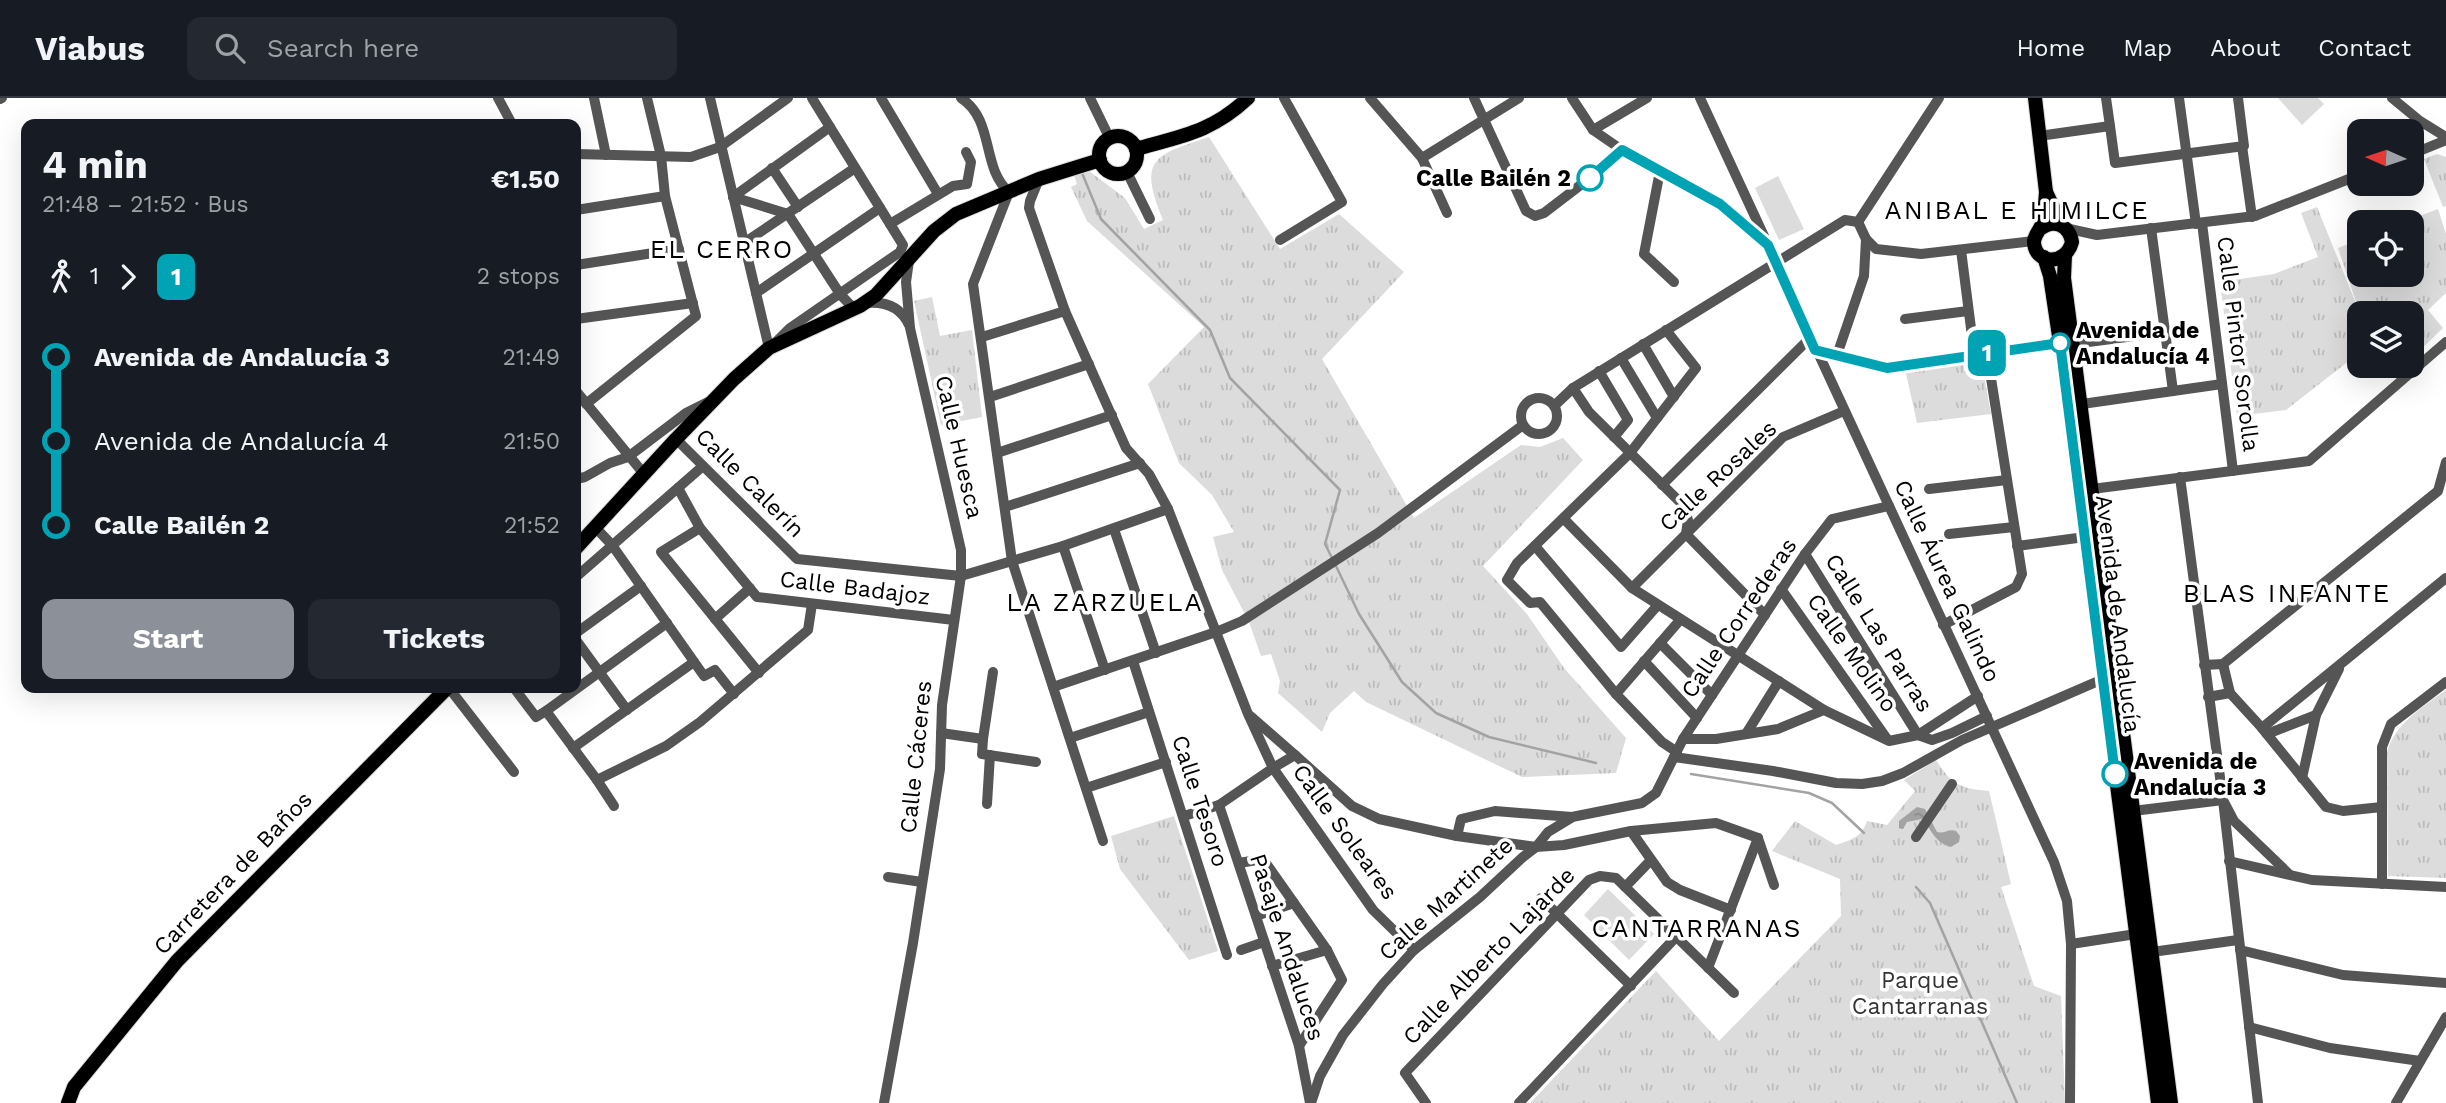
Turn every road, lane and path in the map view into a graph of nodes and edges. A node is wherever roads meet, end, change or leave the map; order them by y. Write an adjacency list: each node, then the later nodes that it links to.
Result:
1 (498, 98): 26 (street)
2 (594, 98): 42 (street)
3 (648, 98): 43 (street)
4 (710, 98): 35 (street)
5 (788, 98): 35 (street)
6 (812, 98): 29 (street)
7 (881, 98): 54 (street)
8 (961, 98): 52 (street)
9 (1090, 98): 32 (street)
10 (1248, 98): 36 (main road)
11 (1284, 98): 74 (street)
12 (1370, 98): 44 (street)
13 (1474, 98): 27 (street)
14 (1518, 98): 27 (street)
15 (1572, 98): 30 (street)
16 (1647, 98): 30 (street)
17 (1700, 98): 55 (street, Calle Áurea Galindo)
18 (1924, 98): 25 (street)
19 (1939, 98): 25 (street)
20 (2035, 98): 31 (main road)
21 (2106, 98): 28 (street)
22 (2179, 98): 40 (street, Calle Pintor Sorolla)
23 (2238, 98): 34 (street)
24 (2392, 98): 33 (street)
25 (1929, 112): 66 (street)
26 (509, 119)
27 (1484, 120): 38 (street); 44 (street)
28 (2110, 126): 31 (street); 40 (street)
29 (830, 127): 46 (street); 47 (street)
30 (1593, 130): 38 (street)
31 (2039, 136): 53 (main road)
32 (1110, 139): 36 (main road); 45 (main road)
33 (2446, 139): 37 (street)
34 (2242, 146): 40 (street); 64 (street)
35 (720, 147): 43 (street); 57 (street)
36 (1136, 149): 49 (main road)
37 (2424, 149)
38 (1622, 150): 48 (street)
39 (966, 152): 54 (street)
40 (2187, 153): 67 (street, Calle Pintor Sorolla)
41 (581, 154): 42 (street)
42 (606, 155): 43 (street)
43 (661, 156): 56 (street)
44 (1422, 158): 62 (street)
45 (1100, 160): 49 (main road); 50 (main road)
46 (772, 168): 57 (street); 59 (street)
47 (855, 168): 59 (street); 60 (street)
48 (1660, 171): 58 (street); 85 (street)
49 (1127, 172): 65 (street)
50 (1039, 179): 52 (main road); 92 (street, Calle Soleares)
51 (2347, 180): 64 (street)
52 (1009, 192): 78 (main road); 100 (street)
53 (2046, 192): 69 (main road); 72 (main road)
54 (938, 194): 68 (street)
55 (1744, 195): 58 (street); 76 (street, Calle Áurea Galindo)
56 (665, 196): 61 (street); 77 (street)
57 (733, 197): 63 (street); 75 (street)
58 (1720, 204): 76 (street)
59 (798, 207): 63 (street)
60 (880, 208): 68 (street); 81 (street)
61 (581, 209)
62 (1447, 213)
63 (788, 214): 75 (street); 81 (street)
64 (2252, 217): 67 (street)
65 (1150, 219)
66 (1858, 222): 73 (street); 83 (street)
67 (2199, 223): 70 (street); 112 (street, Calle Pintor Sorolla)
68 (890, 224): 78 (street)
69 (2063, 226): 71 (street); 72 (main road); 80 (main road)
70 (2151, 229): 71 (street); 99 (street)
71 (2097, 234): 80 (street)
72 (2037, 235): 79 (street); 82 (main road)
73 (1867, 239): 79 (street); 108 (street)
74 (1280, 240)
75 (744, 243): 87 (street)
76 (1768, 245): 83 (street, Calle Áurea Galindo)
77 (679, 249): 84 (street); 89 (street)
78 (908, 249): 86 (main road); 88 (street); 94 (street, Calle Huesca)
79 (1961, 250): 93 (street)
80 (2068, 251): 82 (main road); 103 (main road, Avenida de Andalucía)
81 (814, 254): 87 (street); 88 (street)
82 (2043, 257): 103 (main road, Avenida de Andalucía)
83 (1775, 261): 98 (street); 101 (street, Calle Áurea Galindo)
84 (581, 264)
85 (1674, 282)
86 (884, 286): 90 (street, Calle Huesca); 91 (main road); 94 (street)
87 (756, 293): 105 (street)
88 (840, 294): 91 (street); 105 (street)
89 (693, 303): 95 (street); 119 (street)
90 (889, 305): 91 (street); 97 (street, Calle Huesca)
91 (859, 306): 105 (main road)
92 (1065, 311): 100 (street); 110 (street, Calle Soleares)
93 (1968, 311): 96 (street); 107 (street)
94 (909, 312): 97 (street, Calle Huesca)
95 (581, 318)
96 (1905, 319)
97 (910, 328): 164 (street, Calle Huesca)
98 (1666, 330): 104 (street); 116 (street)
99 (2165, 332): 103 (street); 114 (street)
100 (982, 337): 115 (street)
101 (1810, 338): 106 (street, Calle Áurea Galindo); 139 (street)
102 (2446, 342): 134 (street)
103 (2066, 343): 107 (street); 120 (main road, Avenida de Andalucía); 155 (main road, Avenida de Andalucía)
104 (1643, 344): 109 (street); 116 (street)
105 (769, 348): 118 (main road)
106 (1815, 350): 108 (street); 122 (street, Calle Áurea Galindo)
107 (1987, 353): 108 (street); 138 (street)
108 (1837, 355)
109 (1621, 358): 111 (street); 124 (street)
110 (1089, 364): 115 (street); 123 (street, Calle Soleares)
111 (1599, 372): 113 (street); 126 (street)
112 (2222, 384): 114 (street); 134 (street, Calle Pintor Sorolla)
113 (1573, 388): 121 (street); 126 (street)
114 (2173, 391): 120 (street)
115 (990, 397): 128 (street)
116 (1674, 397): 124 (street)
117 (581, 398): 119 (street)
118 (715, 399): 127 (main road); 130 (street)
119 (586, 404): 130 (street)
120 (2081, 404): 142 (main road, Avenida de Andalucía)
121 (1554, 405): 125 (street); 125 (street)
122 (1844, 411): 145 (street, Calle Áurea Galindo); 153 (street, Calle Rosales)
123 (1112, 415): 128 (street); 131 (street, Calle Soleares)
124 (1657, 418): 129 (street)
125 (1523, 425): 179 (street)
126 (1614, 437): 129 (street)
127 (676, 439): 133 (street, Calle Calerín); 135 (main road)
128 (997, 453): 146 (street)
129 (1630, 453): 139 (street); 148 (street)
130 (628, 457): 135 (street); 137 (street)
131 (1140, 463): 146 (street); 147 (street, Calle Soleares)
132 (2446, 463): 143 (street)
133 (703, 466): 140 (street); 164 (street, Calle Calerín)
134 (2233, 471): 136 (street)
135 (644, 474): 149 (main road)
136 (2180, 477): 142 (street); 189 (street)
137 (581, 478)
138 (2007, 481): 141 (street); 150 (street)
139 (1662, 485): 153 (street)
140 (678, 488): 151 (street, Calle Badajoz); 157 (street)
141 (1929, 489)
142 (2092, 489): 242 (main road, Avenida de Andalucía)
143 (2438, 491): 144 (street); 188 (street)
144 (2446, 500)
145 (1889, 506): 161 (street, Calle Correderas); 177 (street, Calle Áurea Galindo)
146 (1005, 507): 162 (street)
147 (1168, 509): 152 (street); 179 (street, Calle Soleares)
148 (1564, 519): 159 (street); 168 (street)
149 (595, 527): 156 (main road); 157 (street)
150 (2014, 527): 154 (street); 160 (street)
151 (700, 528): 167 (street, Calle Badajoz); 173 (street)
152 (1114, 529): 158 (street); 182 (street)
153 (1686, 534): 168 (street, Calle Rosales); 172 (street)
154 (1949, 534)
155 (2085, 537): 160 (street); 194 (main road, Avenida de Andalucía)
156 (581, 542)
157 (612, 545): 163 (street); 166 (street)
158 (1063, 546): 162 (street); 190 (street)
159 (1535, 546): 171 (street); 205 (street)
160 (2017, 546): 177 (street)
161 (1805, 554): 169 (street, Calle Correderas); 220 (street, Calle Las Parras)
162 (1012, 561): 164 (street); 198 (street)
163 (581, 573)
164 (961, 576): 174 (street, Calle Cáceres)
165 (2446, 578): 187 (street)
166 (641, 586): 176 (street); 178 (street)
167 (750, 588): 170 (street, Calle Badajoz); 173 (street)
168 (1632, 588): 171 (street)
169 (1781, 589): 172 (street, Calle Correderas); 224 (street, Calle Molino)
170 (811, 604): 174 (street, Calle Badajoz); 193 (street)
171 (1657, 606): 175 (street)
172 (1765, 615): 183 (street, Calle Correderas)
173 (716, 619): 193 (street)
174 (954, 620): 218 (street, Calle Cáceres)
175 (1680, 620): 180 (street); 183 (street)
176 (667, 623): 186 (street); 191 (street)
177 (1943, 625): 207 (street, Calle Áurea Galindo)
178 (581, 629)
179 (1216, 632): 182 (street); 213 (street, Calle Soleares)
180 (1660, 643): 185 (street); 206 (street)
181 (581, 647): 191 (street)
182 (1156, 653): 184 (street)
183 (1738, 654): 195 (street); 206 (street, Calle Correderas)
184 (1133, 661): 190 (street); 212 (street, Calle Tesoro)
185 (1644, 661): 205 (street); 215 (street)
186 (694, 662): 204 (street); 209 (street)
187 (2342, 663): 214 (street); 217 (street)
188 (2223, 664): 189 (street); 203 (street)
189 (2204, 665): 208 (street)
190 (1105, 670): 198 (street)
191 (599, 672): 197 (street); 209 (street)
192 (993, 672): 222 (street)
193 (759, 673): 204 (street)
194 (2103, 679): 216 (street); 266 (main road, Avenida de Andalucía)
195 (1779, 681): 210 (street); 219 (street)
196 (2446, 682): 241 (street)
197 (581, 685)
198 (1053, 687): 221 (street)
199 (443, 693): 285 (main road, Carretera de Baños)
200 (452, 693): 232 (street)
201 (518, 693): 211 (street)
202 (570, 693): 211 (street)
203 (2230, 693): 208 (street); 217 (street)
204 (734, 694): 234 (street)
205 (1616, 694): 228 (street)
206 (1712, 695): 215 (street, Calle Correderas)
207 (1978, 696): 216 (street, Calle Áurea Galindo); 220 (street)
208 (2208, 697): 237 (street)
209 (627, 710): 225 (street)
210 (1824, 710): 219 (street); 224 (street)
211 (546, 711): 225 (street)
212 (1149, 712): 221 (street); 230 (street, Calle Tesoro)
213 (1248, 714): 227 (street); 231 (street, Calle Soleares)
214 (2316, 715): 217 (street); 233 (street)
215 (1697, 718): 223 (street, Calle Correderas)
216 (1989, 721): 220 (street); 228 (street); 269 (street, Calle Áurea Galindo)
217 (2264, 731): 233 (street)
218 (941, 733): 222 (street); 256 (street, Calle Cáceres)
219 (1746, 734): 223 (street)
220 (1918, 735): 224 (street)
221 (1070, 738): 236 (street)
222 (984, 739): 226 (street)
223 (1683, 740): 228 (street, Calle Correderas)
224 (1889, 741)
225 (573, 748): 234 (street)
226 (990, 755): 229 (street); 238 (street)
227 (1295, 755): 231 (street); 246 (street)
228 (1675, 755): 244 (street, Calle Correderas)
229 (1036, 762)
230 (1166, 762): 236 (street); 243 (street, Calle Tesoro)
231 (1273, 768): 239 (street); 273 (street, Calle Soleares)
232 (514, 772)
233 (2302, 778): 241 (street)
234 (597, 779): 240 (street)
235 (1952, 784): 247 (street)
236 (1086, 788): 249 (street)
237 (2223, 800): 242 (street); 252 (street); 254 (street)
238 (987, 804)
239 (1219, 805): 243 (street); 253 (street, Pasaje Andaluces)
240 (614, 806)
241 (2382, 807): 257 (street)
242 (2133, 811): 274 (main road, Avenida de Andalucía)
243 (1184, 817): 275 (street, Calle Tesoro)
244 (1572, 817): 246 (street); 250 (street)
245 (1631, 831): 248 (street, Calle Martinete); 250 (street, Calle Martinete); 251 (street)
246 (1457, 836): 250 (street)
247 (1916, 837)
248 (1758, 838): 258 (street); 263 (street)
249 (1103, 841)
250 (1536, 847): 273 (street, Calle Martinete)
251 (1651, 860): 259 (street); 263 (street)
252 (2229, 861): 254 (street); 270 (street)
253 (1239, 863): 262 (street); 265 (street, Pasaje Andaluces)
254 (2291, 876): 257 (street)
255 (888, 877): 256 (street)
256 (922, 882): 286 (street, Calle Cáceres)
257 (2382, 884): 260 (street)
258 (1774, 885)
259 (1625, 887): 264 (street, Calle Alberto Lajarde); 267 (street)
260 (2446, 887)
261 (1541, 898): 264 (street)
262 (1294, 903): 265 (street); 272 (street)
263 (1731, 910): 277 (street)
264 (1557, 914): 279 (street); 288 (street, Calle Alberto Lajarde)
265 (1256, 916): 268 (street, Pasaje Andaluces)
266 (2136, 934): 269 (street); 291 (main road, Avenida de Andalucía)
267 (1676, 937): 277 (street); 279 (street)
268 (1264, 942): 271 (street); 276 (street, Pasaje Andaluces)
269 (2071, 944): 290 (street, Calle Áurea Galindo)
270 (2239, 945): 274 (street); 278 (street); 282 (street)
271 (1241, 950)
272 (1327, 950): 276 (street); 283 (street)
273 (1414, 950): 287 (street, Calle Martinete)
274 (2152, 952): 292 (main road, Avenida de Andalucía)
275 (1227, 955)
276 (1272, 967): 283 (street, Pasaje Andaluces)
277 (1708, 968): 280 (street)
278 (2446, 983)
279 (1630, 986): 289 (street)
280 (1734, 993)
281 (2446, 1017): 284 (street)
282 (2249, 1027): 284 (street); 293 (street)
283 (1298, 1046): 287 (street, Pasaje Andaluces)
284 (2420, 1061): 294 (street)
285 (68, 1103)
286 (884, 1103)
287 (1310, 1103)
288 (1426, 1103)
289 (1519, 1103)
290 (2070, 1103)
291 (2158, 1103)
292 (2171, 1103)
293 (2258, 1103)
294 (2396, 1103)

